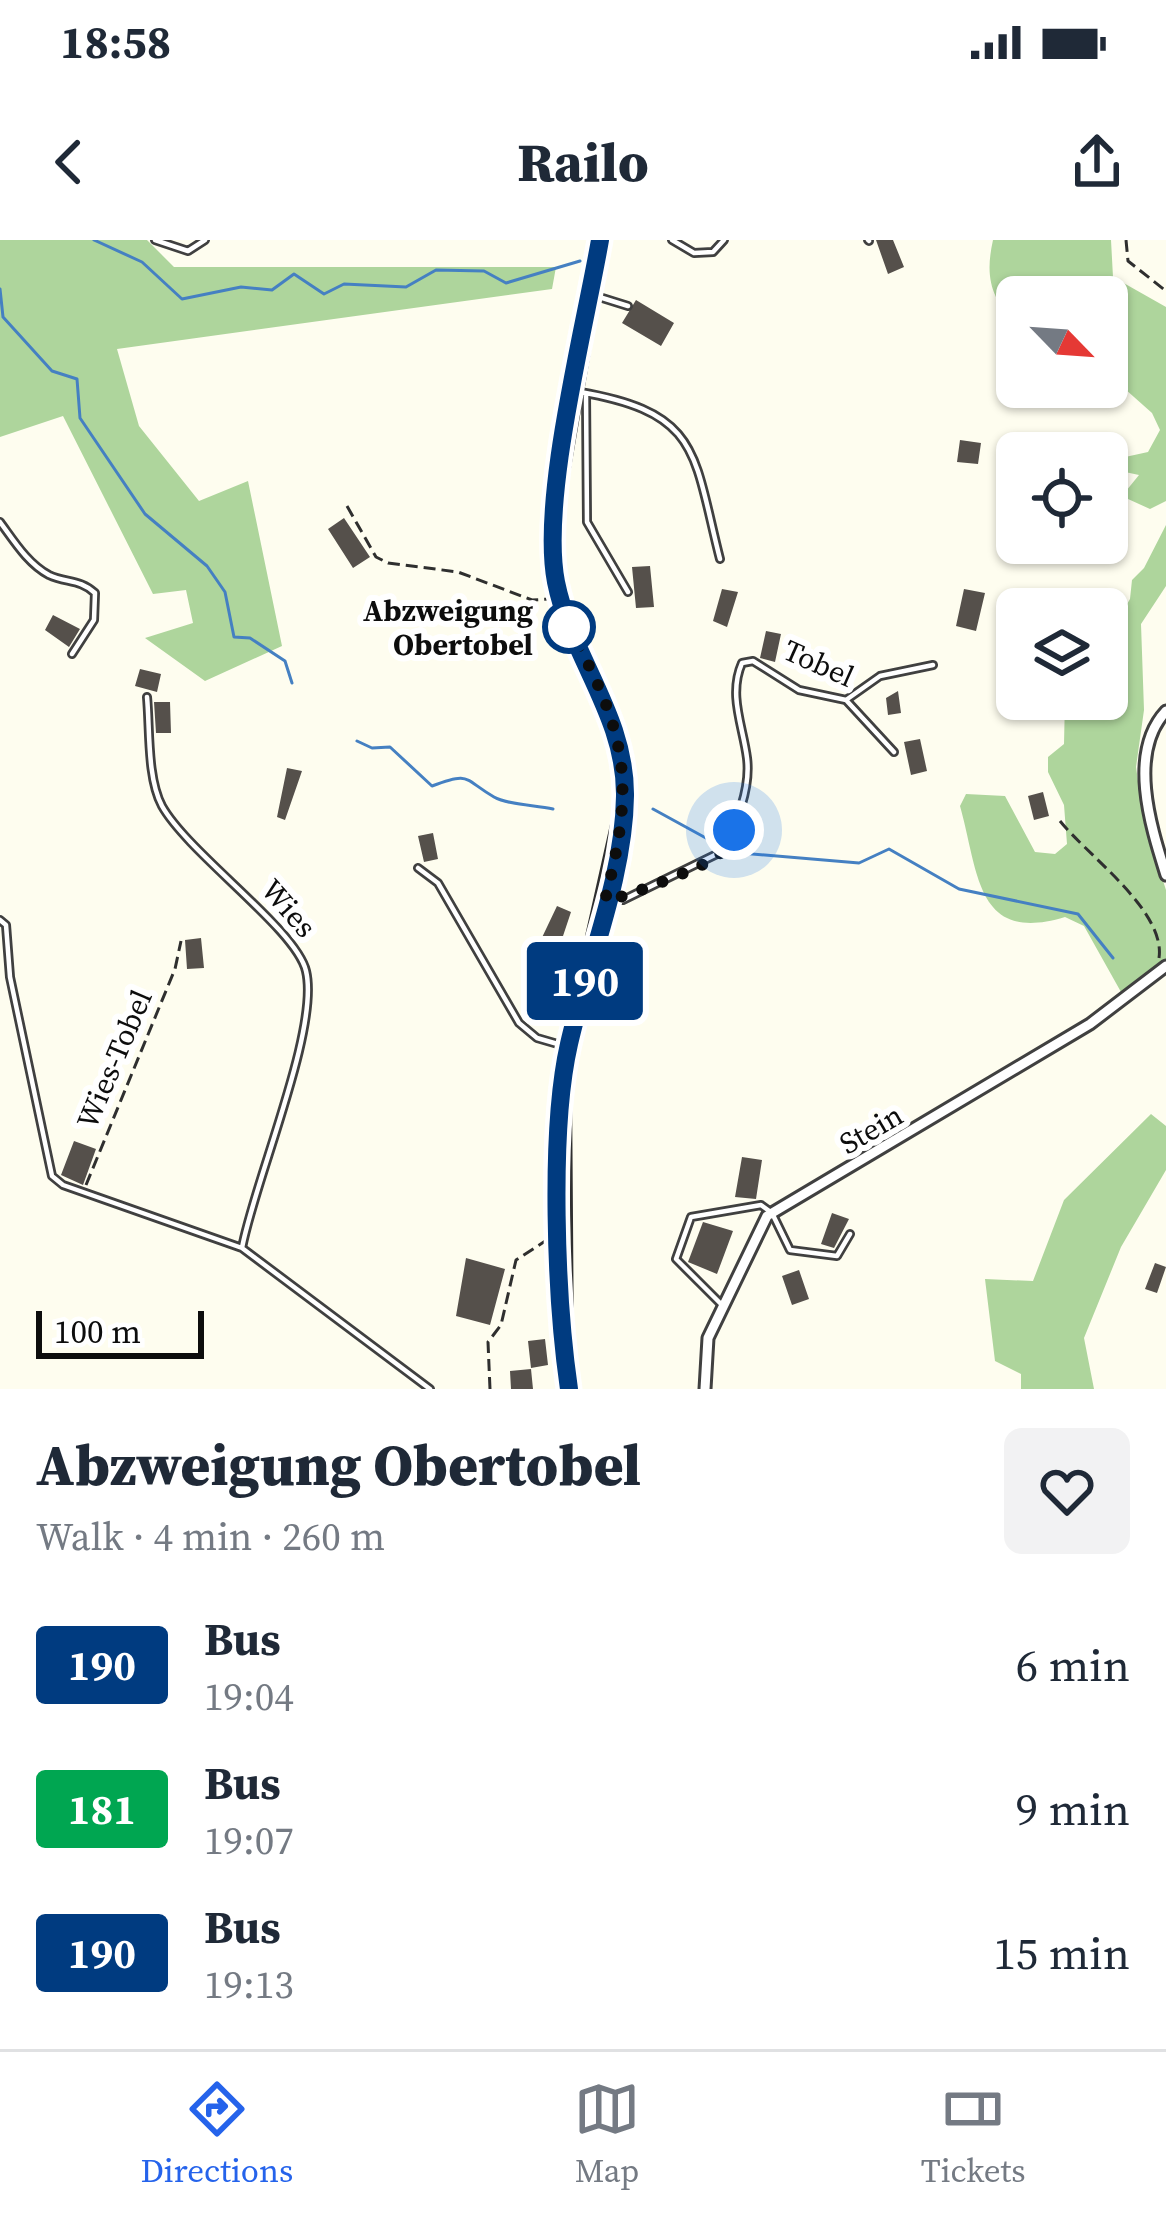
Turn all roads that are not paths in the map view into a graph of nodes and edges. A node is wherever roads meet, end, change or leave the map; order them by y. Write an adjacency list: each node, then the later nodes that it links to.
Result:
1 (155, 240): 2 (lane)
2 (205, 240)
3 (600, 240): 6 (main road)
4 (672, 240): 5 (lane)
5 (724, 240)
6 (591, 294): 7 (lane); 8 (main road)
7 (628, 306)
8 (580, 392): 10 (lane); 11 (lane); 20 (main road)
9 (0, 522): 12 (lane)
10 (720, 559)
11 (628, 592)
12 (72, 654)
13 (933, 665): 15 (lane)
14 (147, 697): 26 (lane, Wies)
15 (846, 700): 17 (lane, Tobel); 20 (lane, Tobel)
16 (1166, 711): 19 (street)
17 (894, 752)
18 (418, 868): 23 (lane)
19 (1166, 875)
20 (605, 900): 23 (main road)
21 (0, 920): 26 (lane)
22 (1166, 966): 24 (street, Stein)
23 (568, 1047): 29 (main road)
24 (772, 1213): 25 (lane); 27 (street, Stein); 27 (lane)
25 (850, 1234)
26 (242, 1248): 28 (lane)
27 (724, 1307): 30 (street, Stein)
28 (430, 1389)
29 (569, 1389)
30 (705, 1389)

